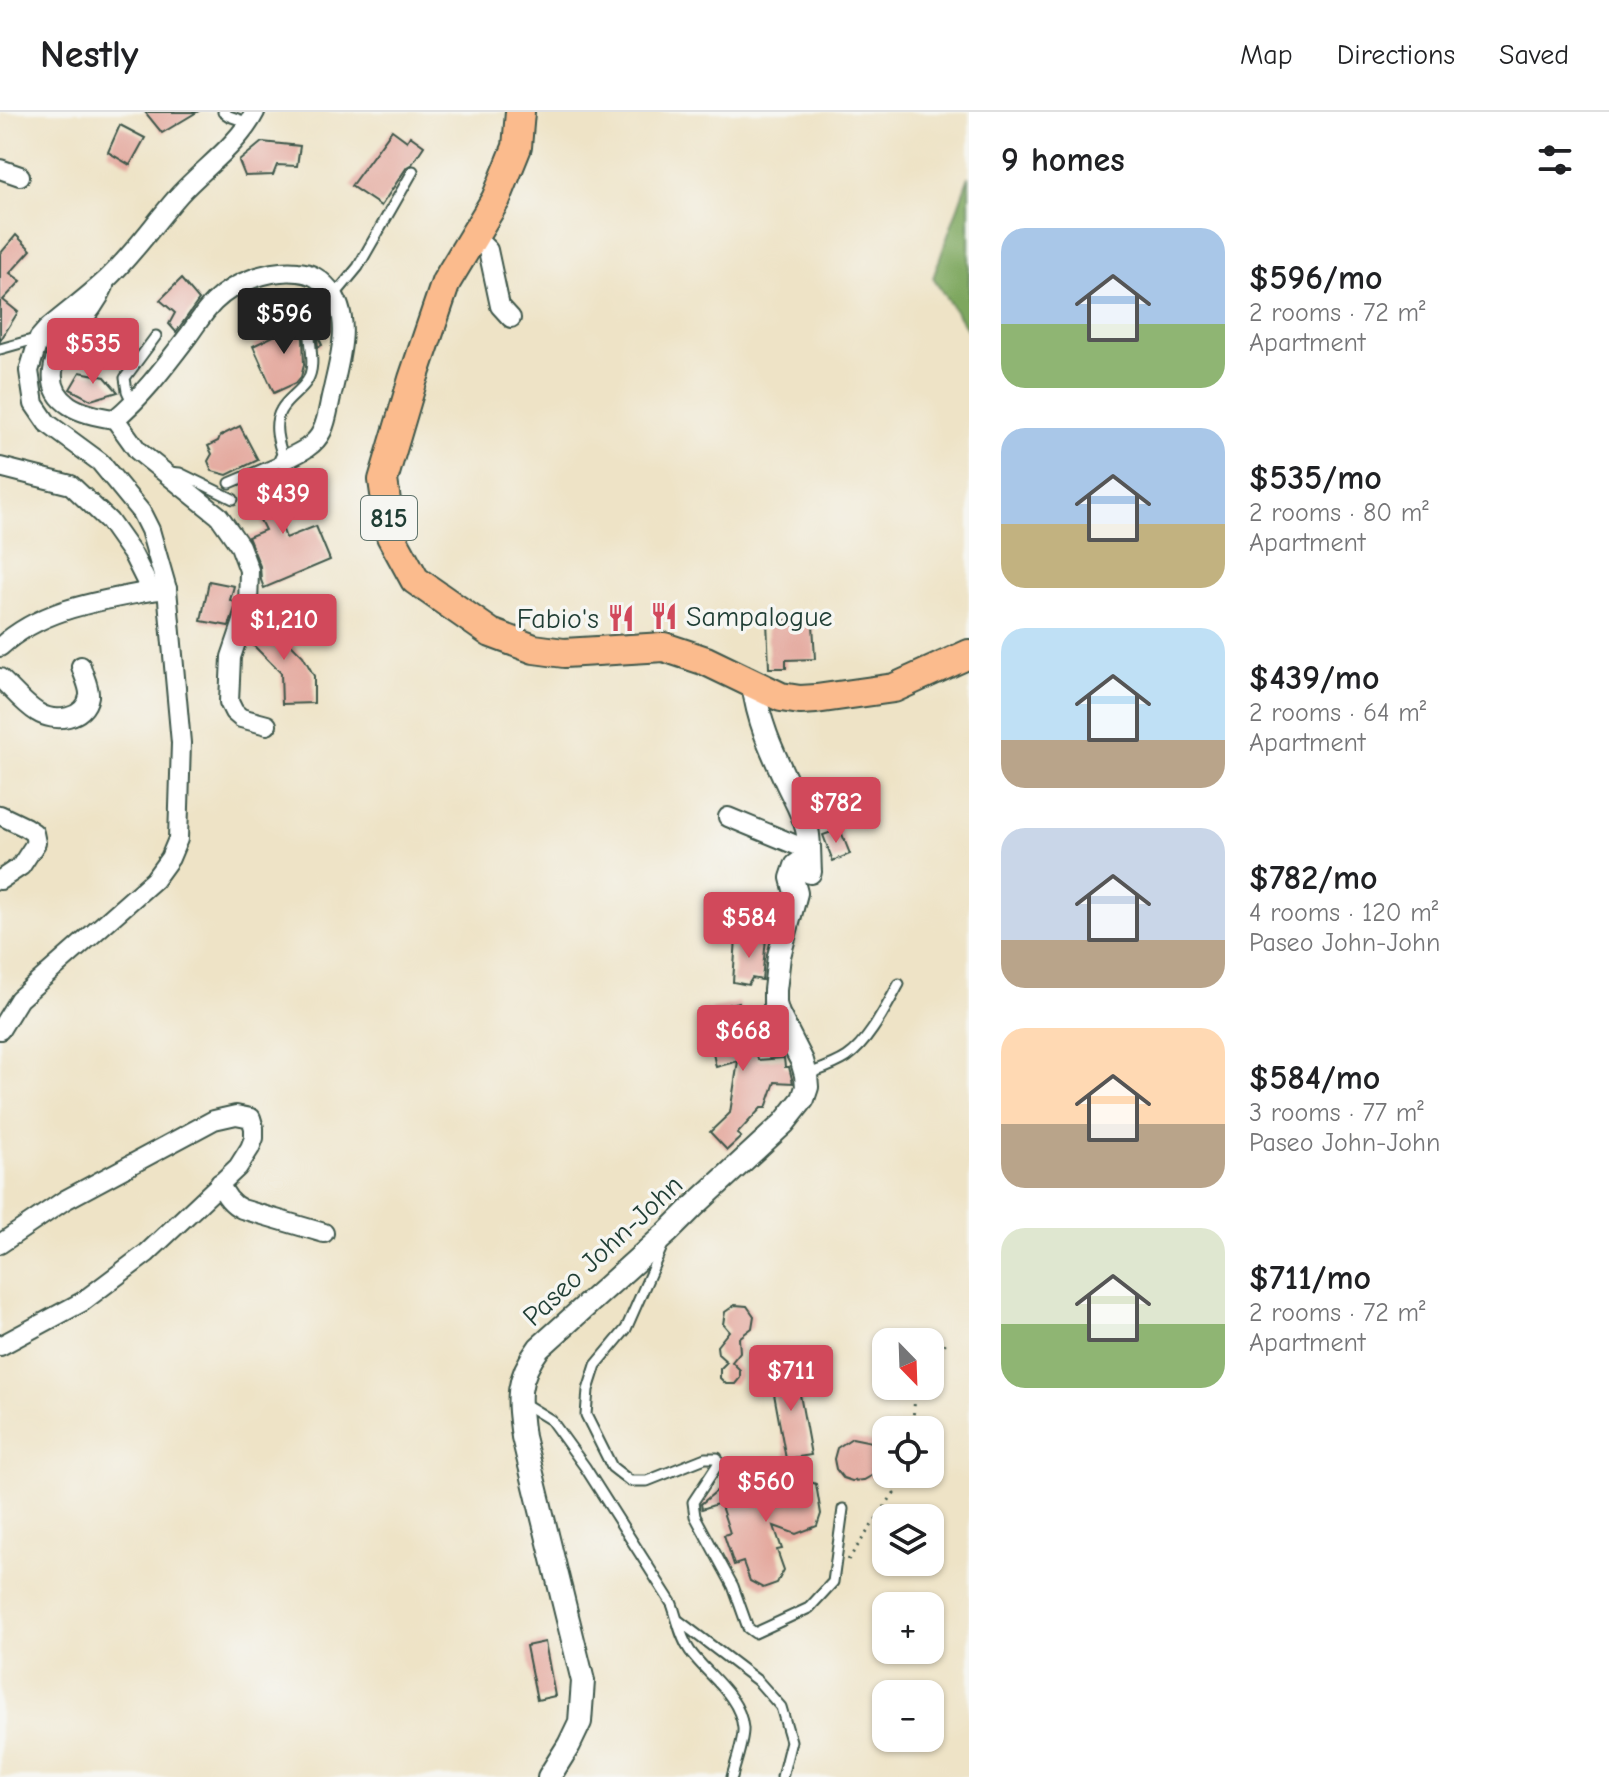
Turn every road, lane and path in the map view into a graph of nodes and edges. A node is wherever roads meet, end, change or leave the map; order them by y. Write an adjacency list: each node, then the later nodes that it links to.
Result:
1 (223, 112): 3 (lane)
2 (520, 112): 7 (main road, 815)
3 (252, 118): 8 (street)
4 (0, 169): 6 (street)
5 (413, 171): 9 (lane)
6 (20, 176)
7 (471, 238): 10 (street); 27 (main road, 815)
8 (107, 279): 13 (street); 16 (street)
9 (334, 296): 15 (street); 17 (street)
10 (511, 318)
11 (156, 336): 15 (lane)
12 (310, 337): 17 (lane)
13 (39, 338): 14 (lane); 22 (street)
14 (0, 349)
15 (133, 404): 16 (street)
16 (115, 419): 19 (street)
17 (284, 460): 20 (lane)
18 (0, 467): 22 (street)
19 (164, 473): 21 (lane); 28 (street)
20 (230, 483)
21 (233, 499)
22 (159, 590): 23 (street); 35 (street)
23 (0, 647)
24 (969, 654): 27 (main road, 815)
25 (81, 666): 26 (street)
26 (0, 678)
27 (753, 683): 31 (street)
28 (267, 725)
29 (0, 815): 32 (street)
30 (728, 817): 31 (street)
31 (808, 854): 37 (street)
32 (0, 880)
33 (899, 984): 37 (lane)
34 (0, 995): 35 (street)
35 (19, 999): 36 (street)
36 (0, 1030)
37 (806, 1075): 39 (street, Paseo John-John)
38 (220, 1183): 40 (street); 41 (street); 44 (street)
39 (668, 1232): 45 (street, Paseo John-John); 48 (lane)
40 (324, 1233)
41 (0, 1244)
42 (947, 1341): 43 (path)
43 (944, 1345)
44 (0, 1346)
45 (518, 1400): 49 (lane); 50 (street, Paseo John-John)
46 (897, 1488): 48 (path)
47 (843, 1509): 48 (lane)
48 (833, 1582)
49 (679, 1621): 51 (lane); 52 (lane)
50 (549, 1777)
51 (732, 1777)
52 (782, 1777)

